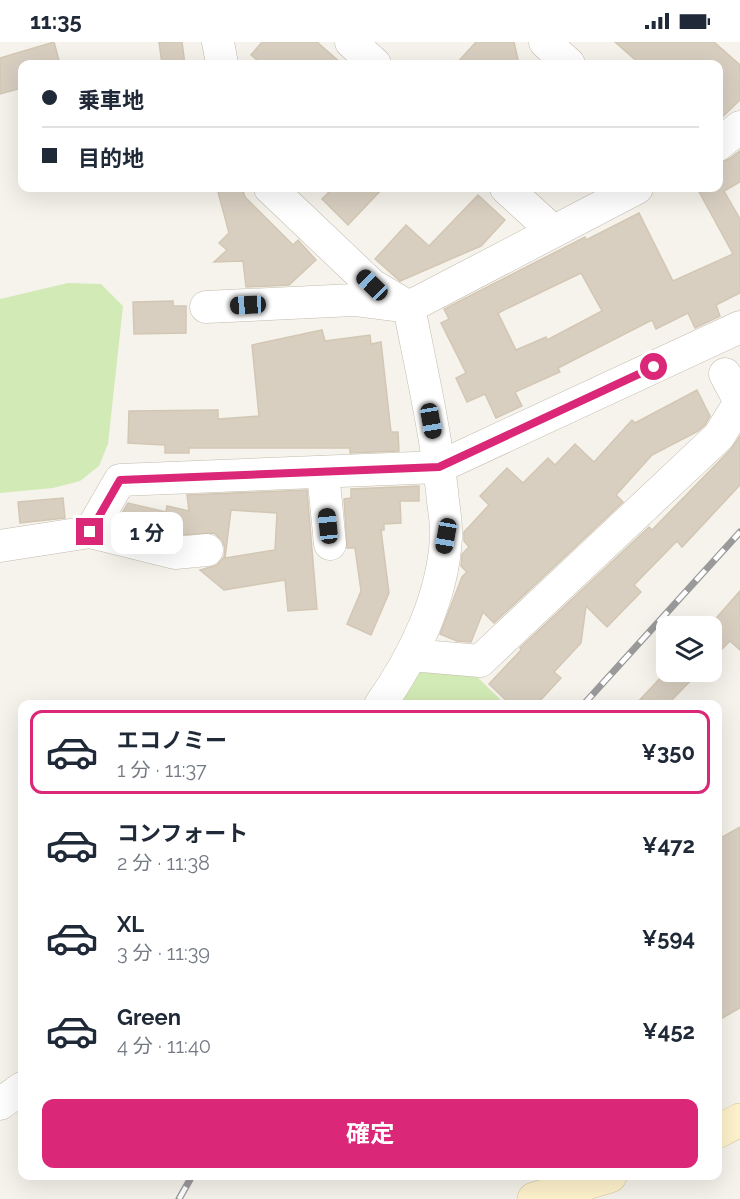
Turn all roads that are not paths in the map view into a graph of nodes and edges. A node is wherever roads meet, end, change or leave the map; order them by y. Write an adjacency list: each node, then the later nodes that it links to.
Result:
1 (218, 42): 4 (street)
2 (351, 42): 5 (street)
3 (545, 42): 6 (street)
4 (221, 60)
5 (371, 60)
6 (564, 60)
7 (740, 127): 8 (street)
8 (723, 141)
9 (274, 192): 14 (street)
10 (510, 192): 12 (street)
11 (629, 192): 12 (street)
12 (553, 231): 14 (street)
13 (206, 307): 14 (street)
14 (409, 307): 17 (street)
15 (740, 327): 17 (street)
16 (725, 374): 23 (street)
17 (439, 467): 18 (street); 23 (street)
18 (322, 472): 19 (street); 20 (street)
19 (90, 532): 21 (street); 22 (street)
20 (330, 544)
21 (0, 546)
22 (207, 550)
23 (411, 655): 24 (street)
24 (383, 700)
25 (18, 1091): 26 (street)
26 (0, 1104)
27 (740, 1120): 28 (main road)
28 (722, 1129)
29 (597, 1180): 30 (main road)
30 (534, 1199)

